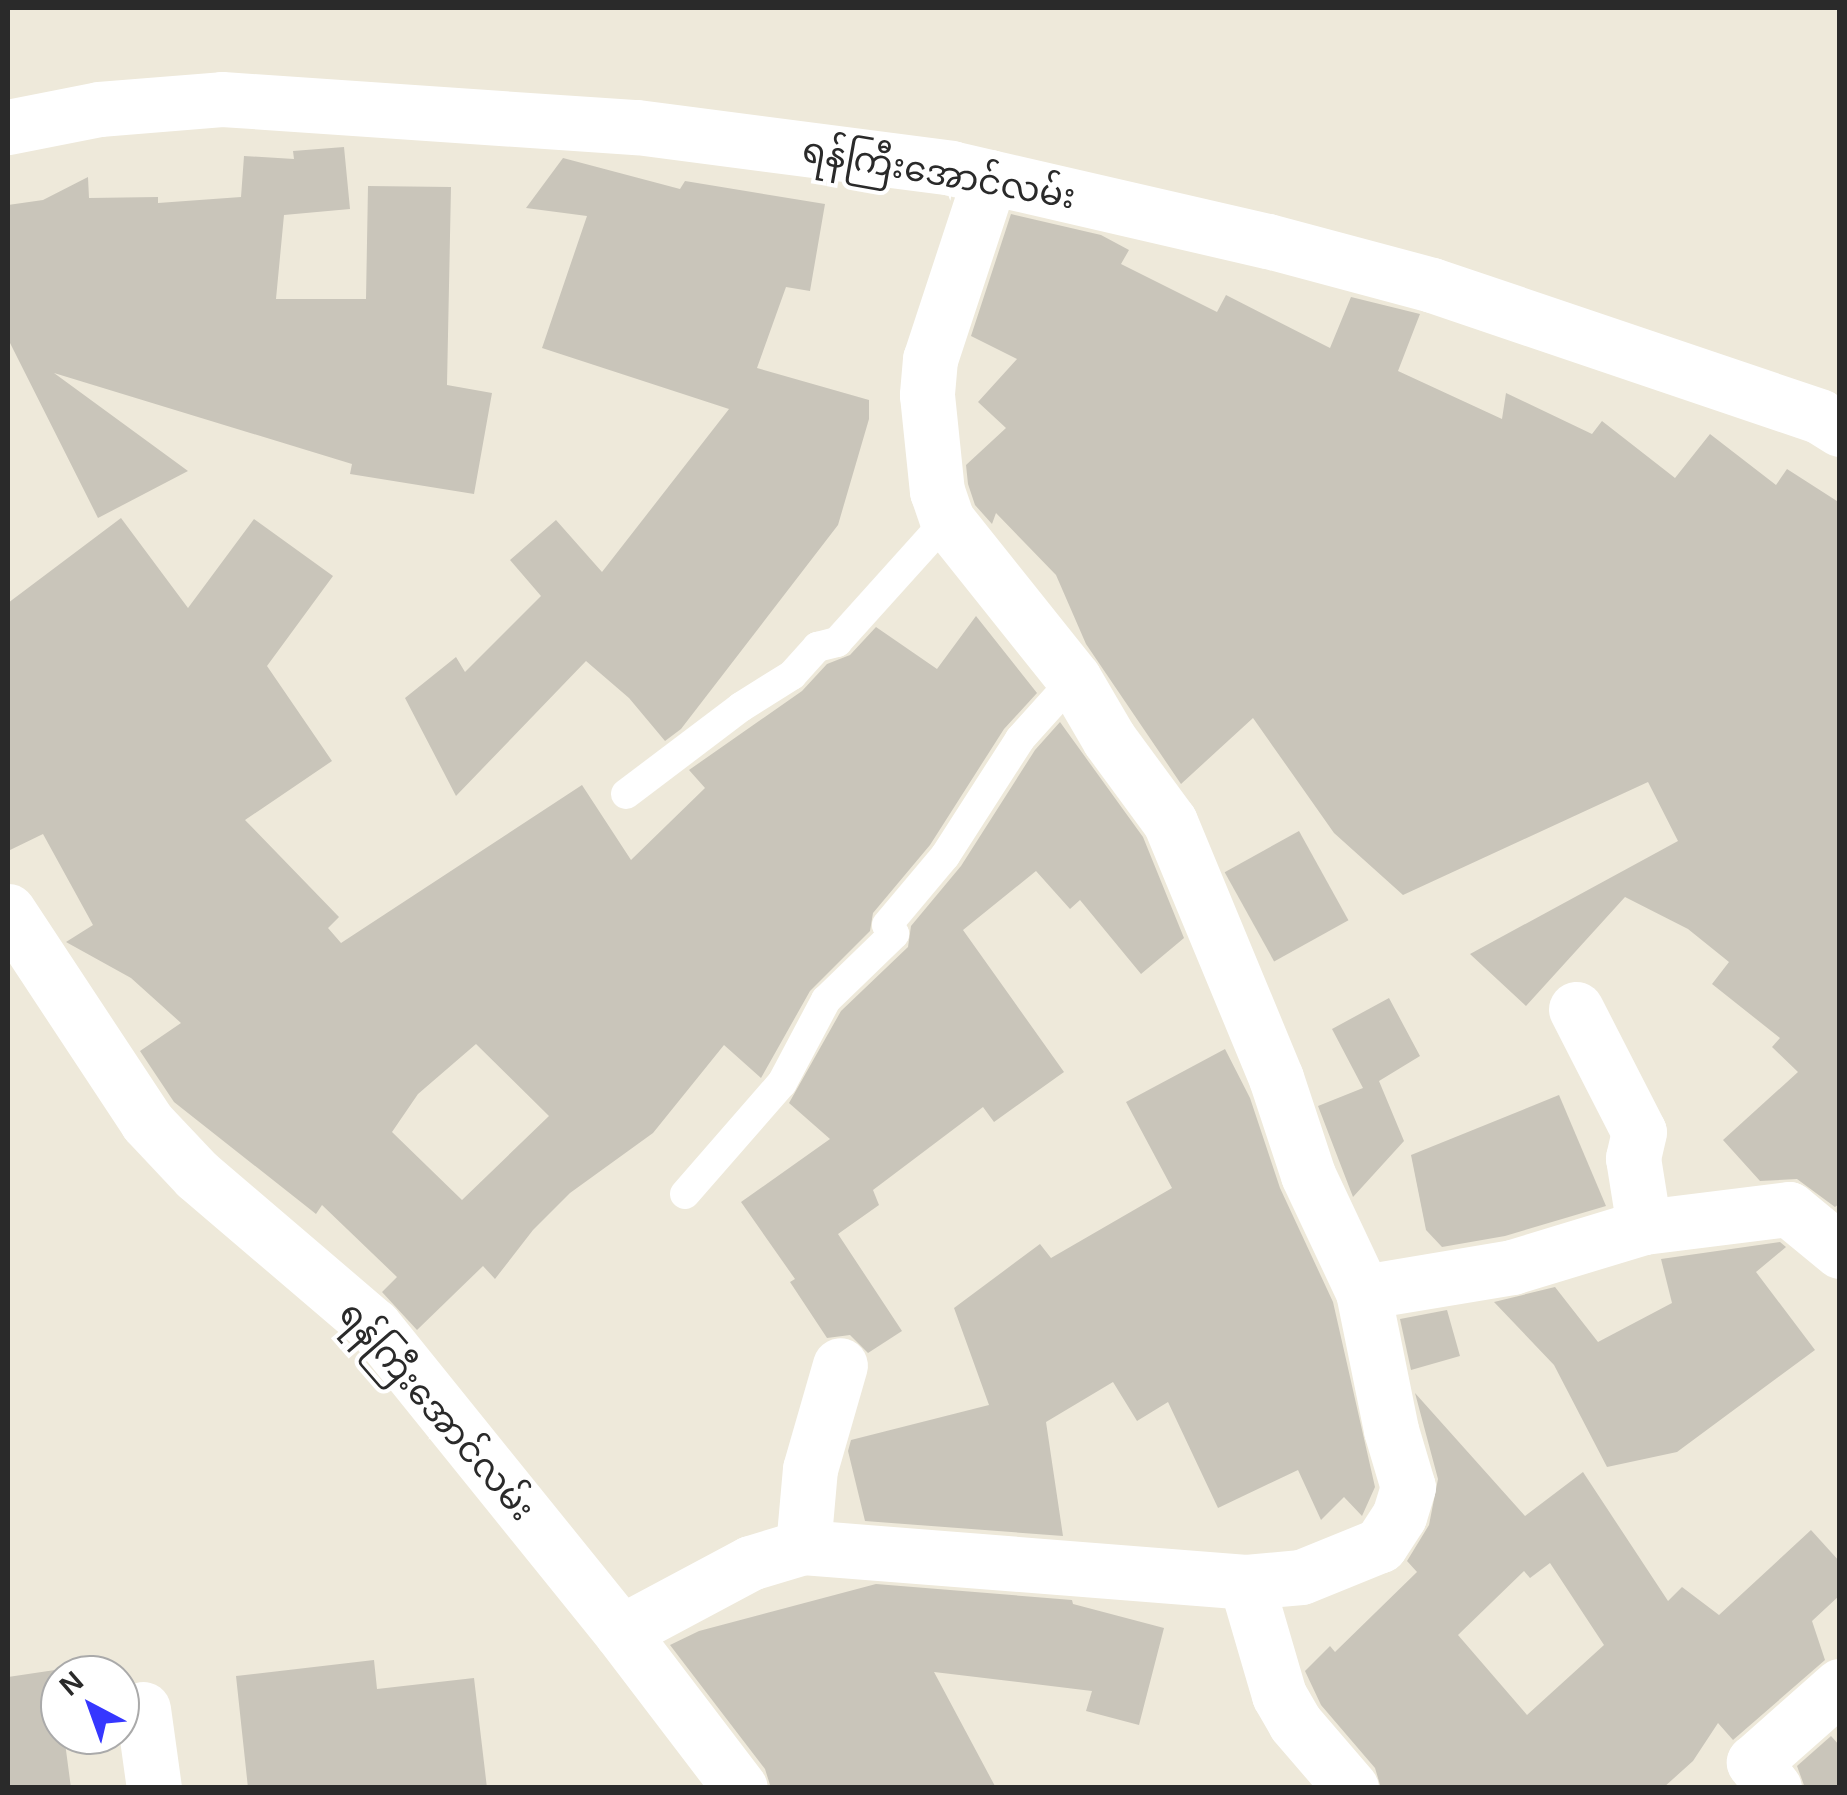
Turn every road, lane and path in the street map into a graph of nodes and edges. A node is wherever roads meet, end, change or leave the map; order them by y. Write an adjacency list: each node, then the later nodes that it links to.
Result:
1 (8, 127): 2 (street, ရန်ကြီးအောင်လမ်း)
2 (990, 177): 3 (street, ရန်ကြီးအောင်လမ်း); 4 (street)
3 (1840, 429)
4 (947, 520): 5 (street); 6 (lane)
5 (1074, 679): 9 (lane); 12 (street)
6 (626, 794)
7 (8, 911): 16 (street, ရန်ကြီးအောင်လမ်း)
8 (1576, 1009): 10 (street)
9 (685, 1194)
10 (1644, 1228): 11 (street); 12 (street)
11 (1840, 1251)
12 (1363, 1292): 15 (street)
13 (840, 1364): 14 (street)
14 (803, 1548): 15 (street); 16 (street)
15 (1246, 1582): 21 (street)
16 (621, 1632): 20 (street, ရန်ကြီးအောင်လမ်း)
17 (1840, 1686): 22 (street)
18 (143, 1709): 19 (street)
19 (154, 1788)
20 (740, 1788)
21 (1351, 1788)
22 (1774, 1788)

